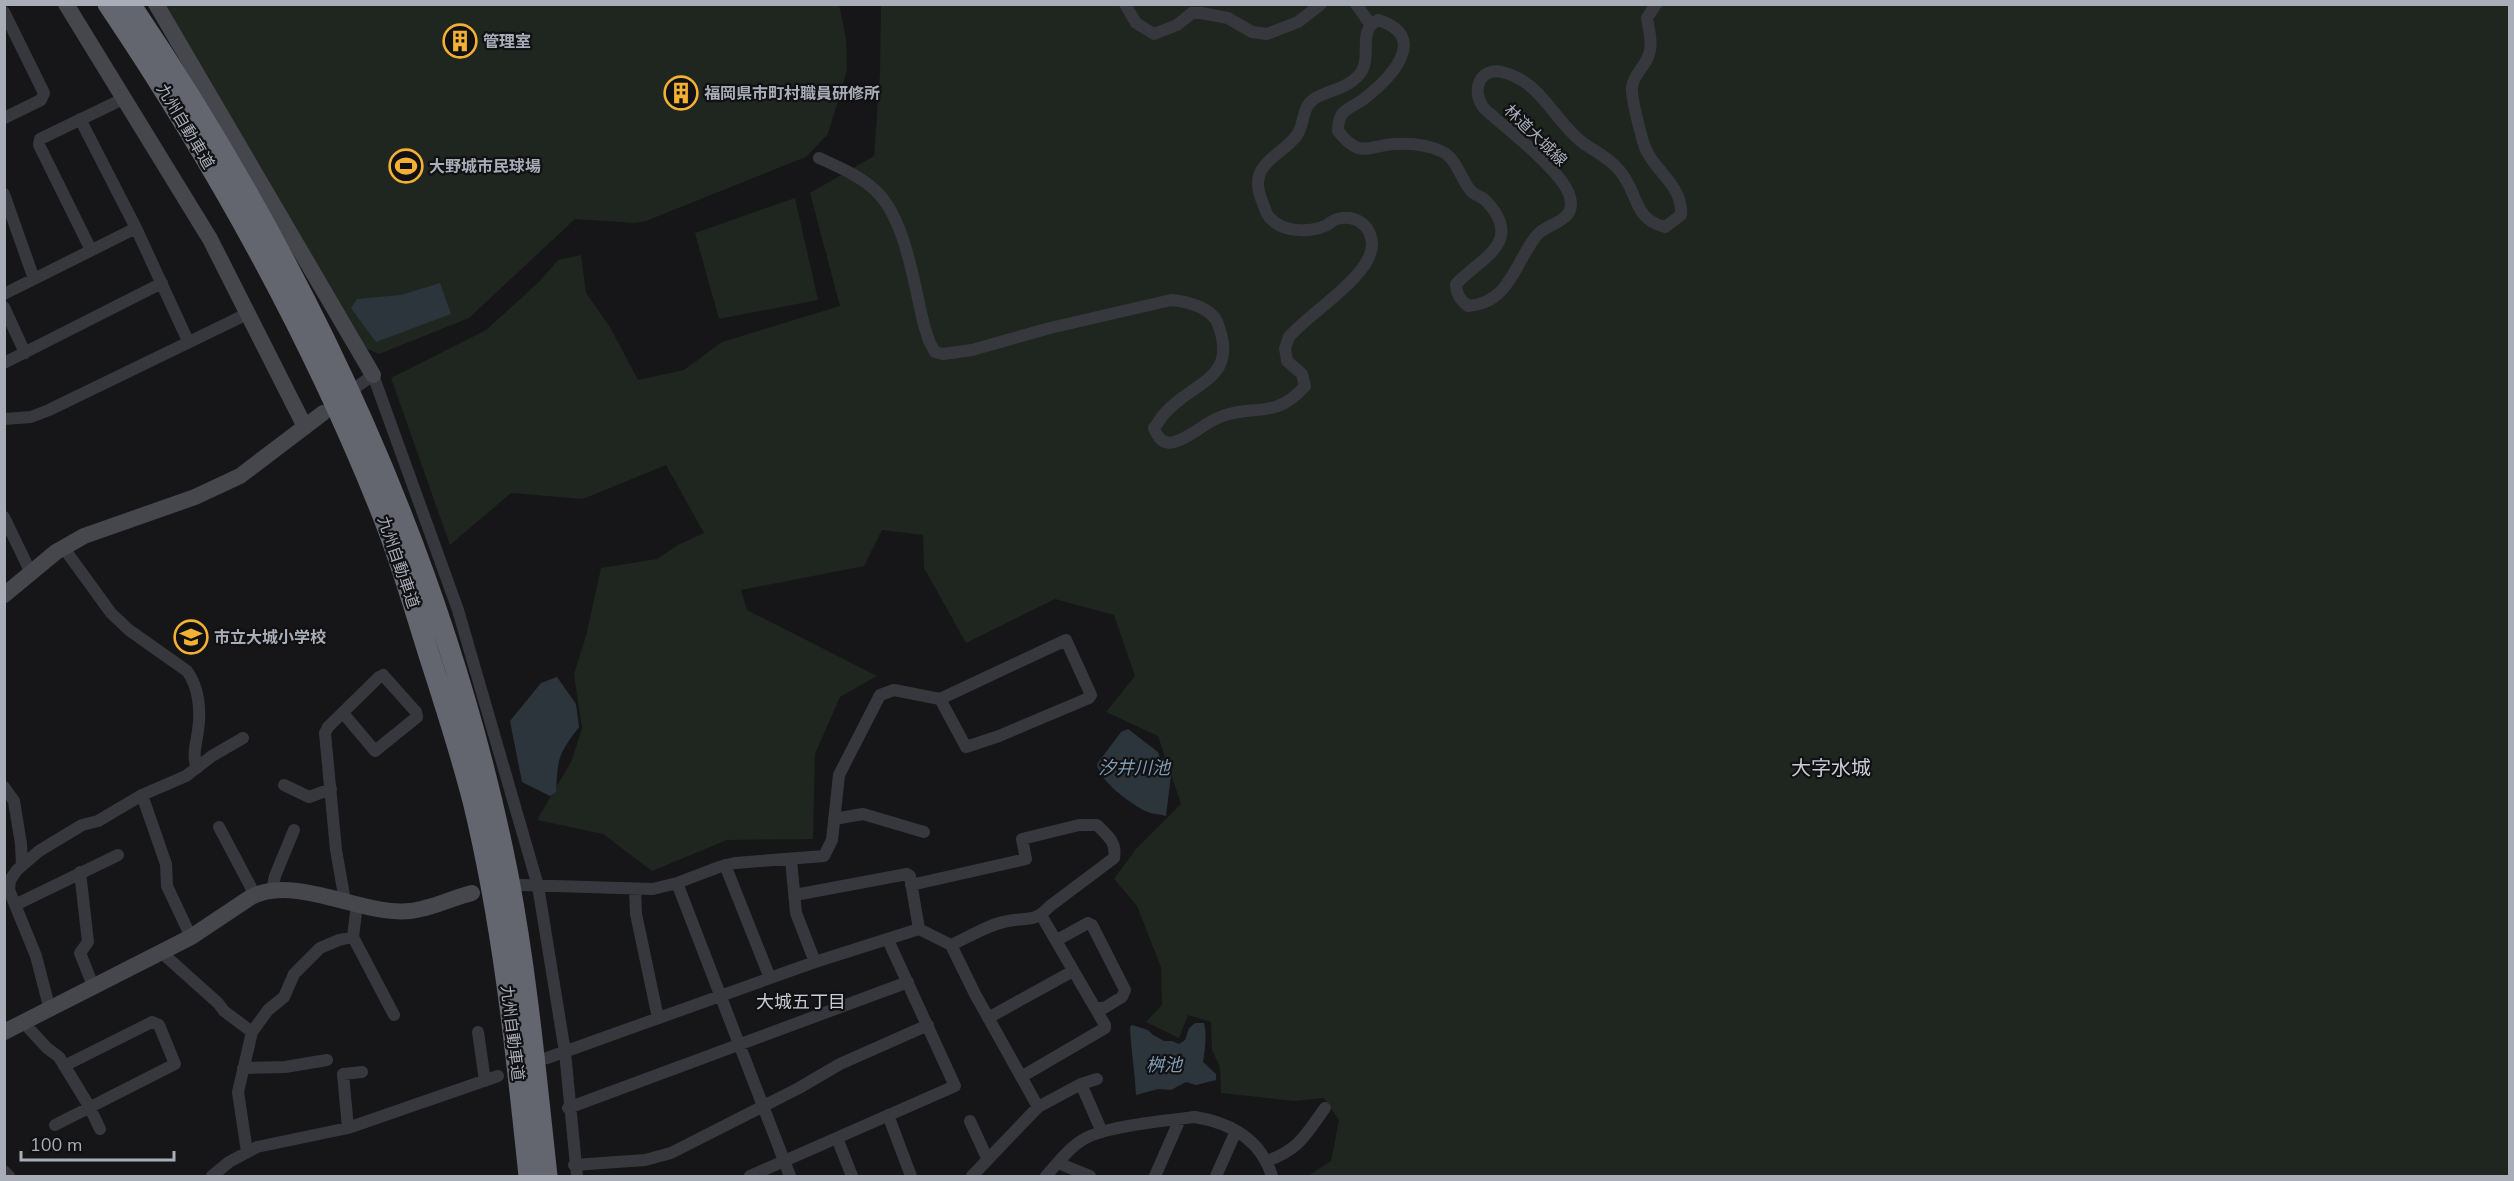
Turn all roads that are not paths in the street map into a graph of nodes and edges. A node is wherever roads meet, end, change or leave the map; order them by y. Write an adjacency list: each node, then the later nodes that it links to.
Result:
1 (66, 4): 11 (street)
2 (108, 4): 43 (highway, 九州自動車道)
3 (130, 4): 126 (highway, 九州自動車道)
4 (156, 4): 26 (street)
5 (1125, 4): 6 (street)
6 (1321, 4)
7 (1356, 4): 10 (street)
8 (1656, 4): 10 (street, 林道大城線)
9 (4, 12): 12 (street)
10 (1370, 24): 14 (street)
11 (125, 98): 13 (street); 22 (street)
12 (4, 118)
13 (80, 119): 16 (street); 17 (street)
14 (819, 158)
15 (4, 194): 18 (street)
16 (136, 228): 17 (street); 19 (street)
17 (91, 250): 18 (street)
18 (34, 279): 20 (street)
19 (162, 283): 23 (street); 24 (street)
20 (4, 294)
21 (4, 307): 24 (street)
22 (249, 313): 23 (street); 30 (street)
23 (188, 341): 29 (street)
24 (25, 353): 25 (street)
25 (4, 363)
26 (373, 375): 27 (street); 56 (street)
27 (358, 386)
28 (323, 413): 30 (street)
29 (4, 419)
30 (305, 427): 32 (street)
31 (4, 518): 33 (street)
32 (63, 547): 33 (street); 38 (street)
33 (31, 573): 34 (street)
34 (6, 589)
35 (940, 699): 35 (street); 44 (street)
36 (343, 712): 36 (street); 41 (street)
37 (243, 738): 38 (street)
38 (197, 768): 42 (street)
39 (284, 785): 41 (street)
40 (4, 787): 50 (street)
41 (331, 789): 62 (street)
42 (142, 795): 50 (street); 66 (street)
43 (474, 804): 124 (highway); 125 (highway, 九州自動車道)
44 (834, 819): 47 (street); 49 (street)
45 (219, 827): 61 (street)
46 (294, 830): 58 (street)
47 (924, 832)
48 (118, 855): 52 (street)
49 (791, 860): 51 (street); 60 (street)
50 (21, 865): 63 (street)
51 (725, 865): 53 (street); 74 (street)
52 (80, 872): 63 (street); 76 (street)
53 (677, 883): 57 (street); 77 (street)
54 (521, 885): 56 (street)
55 (912, 885): 60 (street); 64 (street); 65 (street)
56 (538, 886): 57 (street); 89 (street)
57 (635, 890): 81 (street)
58 (272, 891): 61 (street); 62 (street)
59 (472, 893): 62 (street)
60 (795, 895): 72 (street)
61 (255, 896): 66 (street)
62 (351, 903): 67 (street)
63 (15, 905): 79 (street)
64 (1041, 915): 69 (street); 70 (street)
65 (919, 929): 68 (street); 70 (street)
66 (190, 937): 71 (street)
67 (353, 937): 80 (street); 86 (street)
68 (888, 940): 72 (street); 75 (street)
69 (1057, 940): 73 (street); 78 (street)
70 (951, 945): 82 (street)
71 (161, 952): 76 (street); 86 (street)
72 (816, 962): 74 (street)
73 (1073, 971): 78 (street); 82 (street)
74 (770, 978): 77 (street)
75 (908, 982): 84 (street); 88 (street)
76 (94, 987): 79 (street)
77 (720, 995): 81 (street); 88 (street)
78 (1096, 1008): 96 (street)
79 (50, 1010): 83 (street)
80 (394, 1015)
81 (658, 1018): 89 (street)
82 (988, 1018): 96 (street)
83 (23, 1022): 85 (street); 92 (street)
84 (928, 1025): 101 (street); 105 (street)
85 (4, 1032)
86 (252, 1032): 93 (street)
87 (478, 1032): 98 (street)
88 (740, 1046): 101 (street); 103 (street)
89 (565, 1052): 90 (street); 103 (street)
90 (547, 1058)
91 (327, 1060): 93 (street)
92 (64, 1066): 100 (street); 100 (street)
93 (243, 1068): 114 (street)
94 (362, 1072): 109 (street)
95 (498, 1076): 98 (street)
96 (1021, 1077): 102 (street)
97 (1097, 1079): 99 (street)
98 (484, 1081): 109 (street)
99 (1081, 1084): 102 (street); 112 (street)
100 (89, 1106): 108 (street); 110 (street)
101 (763, 1106): 116 (street); 118 (street)
102 (1038, 1107): 115 (street)
103 (568, 1108): 121 (street)
104 (1325, 1108): 117 (street)
105 (888, 1115): 113 (street); 131 (street)
106 (1180, 1119): 111 (street); 112 (street); 135 (street)
107 (970, 1121): 115 (street)
108 (54, 1125)
109 (348, 1128): 114 (street)
110 (100, 1129)
111 (1236, 1131): 117 (street); 136 (street)
112 (1101, 1132): 119 (street)
113 (837, 1138): 116 (street); 130 (street)
114 (247, 1152): 123 (street)
115 (987, 1158): 132 (street)
116 (784, 1161): 128 (street); 129 (street)
117 (1268, 1161): 137 (street)
118 (624, 1163): 121 (street); 127 (street)
119 (1058, 1163): 133 (street); 134 (street)
120 (4, 1171): 122 (street)
121 (575, 1171)
122 (9, 1176)
123 (214, 1176)
124 (517, 1176)
125 (530, 1176)
126 (547, 1176)
127 (628, 1176)
128 (750, 1176)
129 (790, 1176)
130 (852, 1176)
131 (911, 1176)
132 (972, 1176)
133 (1046, 1176)
134 (1090, 1176)
135 (1155, 1176)
136 (1216, 1176)
137 (1272, 1176)

